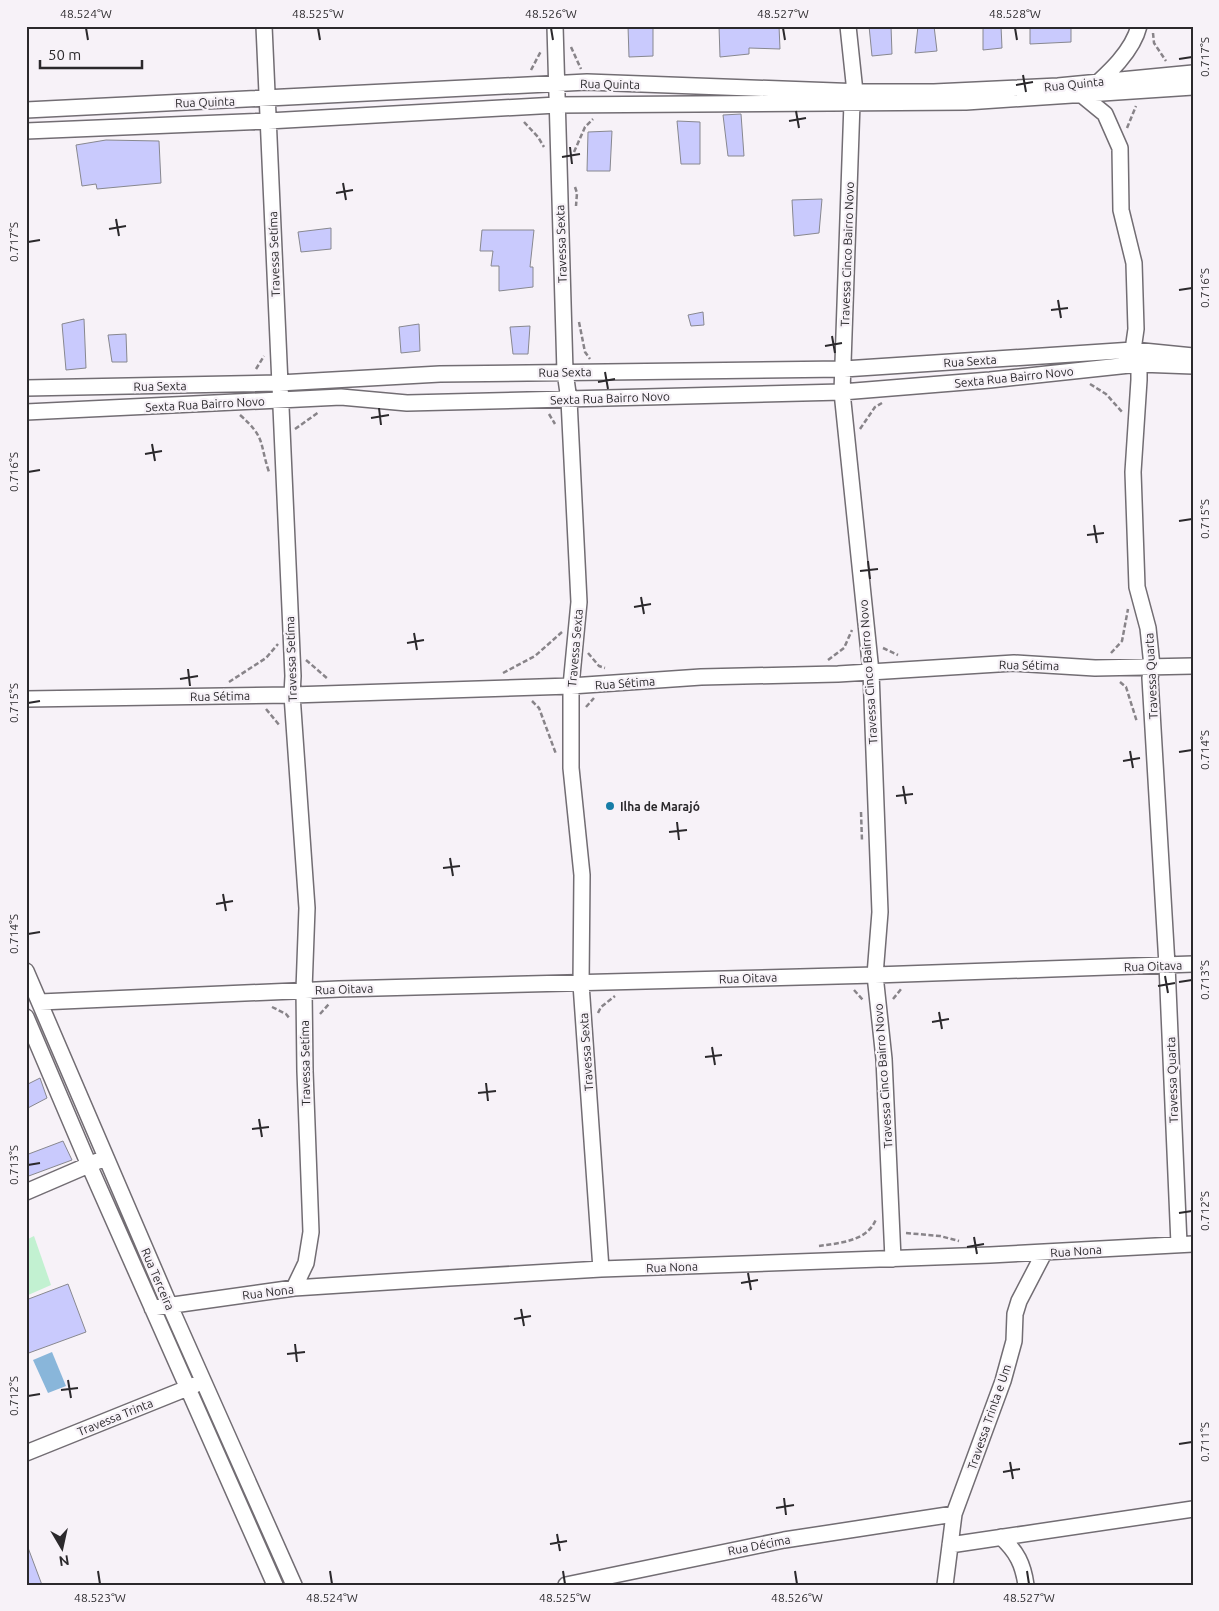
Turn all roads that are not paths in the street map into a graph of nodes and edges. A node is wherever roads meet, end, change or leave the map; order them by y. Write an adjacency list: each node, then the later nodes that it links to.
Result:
1 (264, 26): 11 (street, Travessa Setíma)
2 (555, 26): 7 (street, Travessa Sexta)
3 (848, 26): 10 (street, Travessa Cinco Bairro Novo)
4 (1139, 26): 6 (street)
5 (1193, 73): 6 (street, Rua Quinta)
6 (1101, 81): 9 (street); 10 (street, Rua Quinta)
7 (558, 84): 10 (street, Rua Quinta); 11 (street, Rua Quinta); 12 (street, Travessa Sexta)
8 (1193, 88): 9 (street, Rua Quinta)
9 (1083, 96): 10 (street, Rua Quinta); 17 (street, Travessa Quarta)
10 (853, 98): 12 (street, Rua Quinta); 19 (street, Travessa Cinco Bairro Novo)
11 (269, 100): 13 (street, Rua Quinta); 14 (street, Travessa Setíma)
12 (557, 105): 14 (street, Rua Quinta); 20 (street, Travessa Sexta)
13 (26, 110)
14 (268, 121): 15 (street, Rua Quinta); 21 (street, Travessa Setíma)
15 (26, 131)
16 (1193, 356): 17 (street, Rua Sexta)
17 (1136, 357): 18 (street, Sexta Rua Bairro Novo); 19 (street, Rua Sexta); 23 (street, Sexta Rua Bairro Novo); 27 (street, Travessa Quarta)
18 (1193, 366)
19 (844, 369): 20 (street, Rua Sexta); 23 (street, Travessa Cinco Bairro Novo)
20 (565, 372): 21 (street, Rua Sexta); 25 (street, Travessa Sexta)
21 (279, 383): 22 (street, Rua Sexta); 24 (street, Travessa Setíma)
22 (26, 388)
23 (842, 392): 25 (street, Sexta Rua Bairro Novo); 29 (street, Travessa Cinco Bairro Novo)
24 (280, 399): 25 (street, Sexta Rua Bairro Novo); 26 (street, Sexta Rua Bairro Novo); 31 (street, Travessa Setíma)
25 (569, 400): 30 (street, Travessa Sexta)
26 (26, 412)
27 (1152, 666): 28 (street, Rua Sétima); 29 (street, Rua Sétima); 34 (street, Travessa Quarta)
28 (1193, 666)
29 (871, 672): 30 (street, Rua Sétima); 36 (street, Travessa Cinco Bairro Novo)
30 (571, 686): 31 (street, Rua Sétima); 37 (street, Travessa Sexta)
31 (292, 696): 32 (street, Rua Sétima); 38 (street, Travessa Setíma)
32 (26, 699)
33 (1193, 964): 34 (street, Rua Oitava)
34 (1167, 965): 36 (street, Rua Oitava); 44 (street, Travessa Quarta)
35 (26, 971): 39 (street, Rua Terceira)
36 (876, 975): 37 (street, Rua Oitava); 46 (street, Travessa Cinco Bairro Novo)
37 (581, 984): 38 (street, Rua Oitava); 47 (street, Travessa Sexta)
38 (304, 990): 39 (street, Rua Oitava); 48 (street, Travessa Setíma)
39 (40, 1002): 41 (street, Rua Terceira)
40 (26, 1016): 42 (street, Rua Terceira)
41 (107, 1158): 42 (street); 49 (street, Rua Terceira)
42 (89, 1165): 43 (street); 50 (street, Rua Terceira)
43 (26, 1192)
44 (1186, 1244): 45 (street, Rua Nona)
45 (1044, 1253): 46 (street, Rua Nona); 55 (street, Travessa Trinta e Um)
46 (894, 1259): 47 (street, Rua Nona)
47 (601, 1269): 48 (street, Rua Nona)
48 (294, 1288): 49 (street, Rua Nona)
49 (169, 1304): 50 (street, Rua Nona); 51 (street, Rua Terceira)
50 (152, 1308): 52 (street, Rua Terceira)
51 (204, 1382): 52 (street, Travessa Trinta); 59 (street, Rua Terceira)
52 (187, 1388): 53 (street, Travessa Trinta); 58 (street, Rua Terceira)
53 (26, 1454)
54 (1193, 1509): 56 (street)
55 (954, 1514): 57 (street, Travessa Trinta e Um); 60 (street, Rua Décima)
56 (1001, 1538): 57 (street); 62 (street)
57 (950, 1545): 61 (street, Travessa Trinta e Um)
58 (275, 1585)
59 (294, 1585)
60 (566, 1585)
61 (945, 1585)
62 (1026, 1585)

